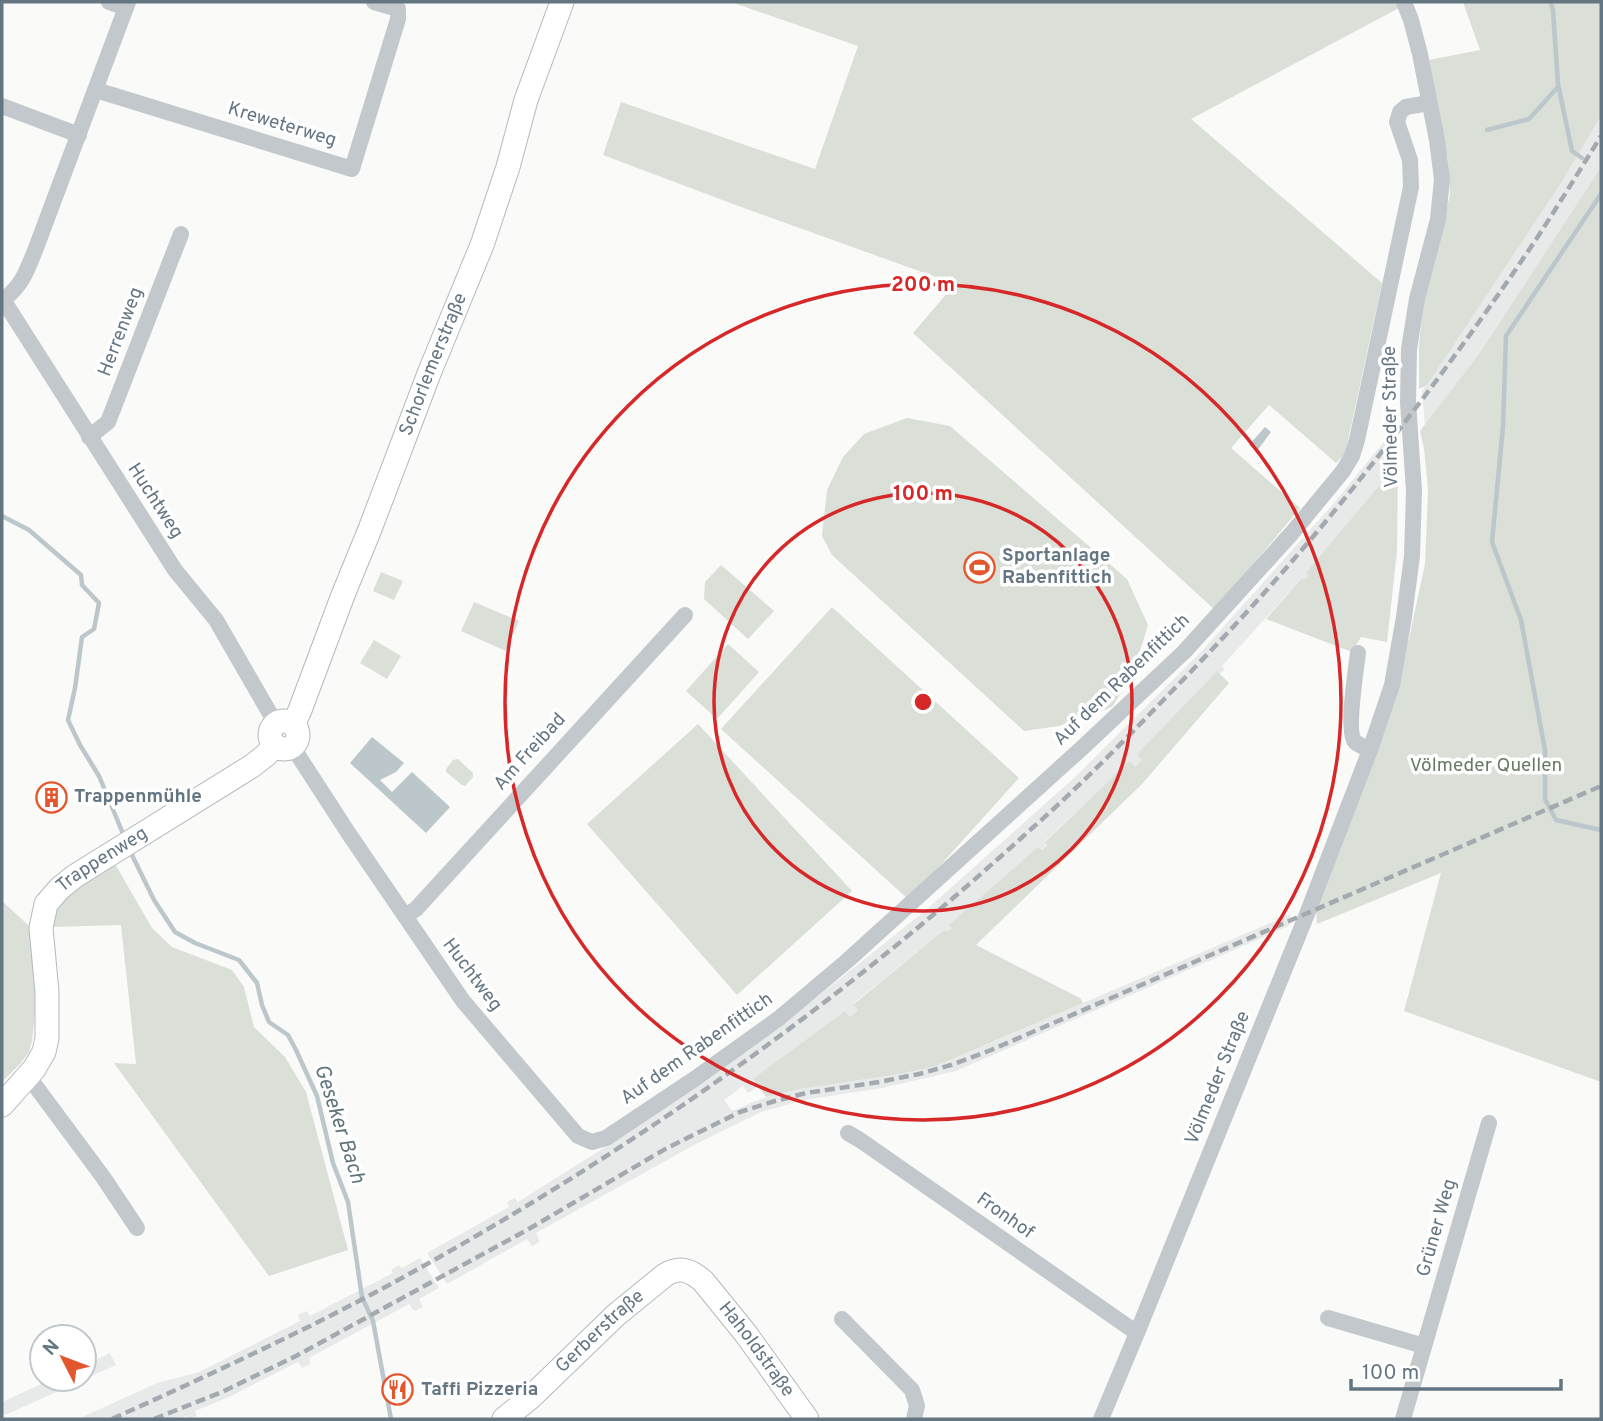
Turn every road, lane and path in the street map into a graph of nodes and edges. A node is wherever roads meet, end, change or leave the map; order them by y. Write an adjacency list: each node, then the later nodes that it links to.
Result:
1 (109, 2): 5 (street)
2 (374, 2): 6 (street, Kreweterweg)
3 (562, 2): 15 (street, Schorlemerstraße)
4 (1404, 2): 7 (street, Völmeder Straße)
5 (127, 5): 6 (street)
6 (96, 90): 9 (street)
7 (1429, 103): 16 (street, Völmeder Straße); 22 (street, Auf dem Rabenfittich)
8 (2, 106): 9 (street)
9 (79, 135): 11 (street)
10 (181, 234): 12 (street, Herrenweg)
11 (2, 299): 12 (street, Huchtweg)
12 (89, 437): 15 (street, Huchtweg)
13 (685, 615): 17 (street, Am Freibad)
14 (1358, 653): 16 (street)
15 (284, 735): 17 (street, Huchtweg); 18 (street, Trappenweg)
16 (1370, 750): 27 (street, Völmeder Straße)
17 (405, 916): 22 (street, Huchtweg)
18 (28, 1076): 19 (street, Trappenweg); 23 (street)
19 (2, 1105)
20 (1489, 1123): 28 (street, Grüner Weg)
21 (848, 1133): 27 (street, Fronhof)
22 (592, 1142)
23 (137, 1228)
24 (703, 1280): 29 (street, Gerberstraße); 30 (street, Haholdstraße)
25 (1328, 1318): 28 (street)
26 (842, 1319): 31 (street)
27 (1137, 1333): 32 (street, Völmeder Straße)
28 (1424, 1346): 33 (street, Grüner Weg)
29 (504, 1419)
30 (807, 1419)
31 (914, 1419)
32 (1101, 1419)
33 (1403, 1419)

